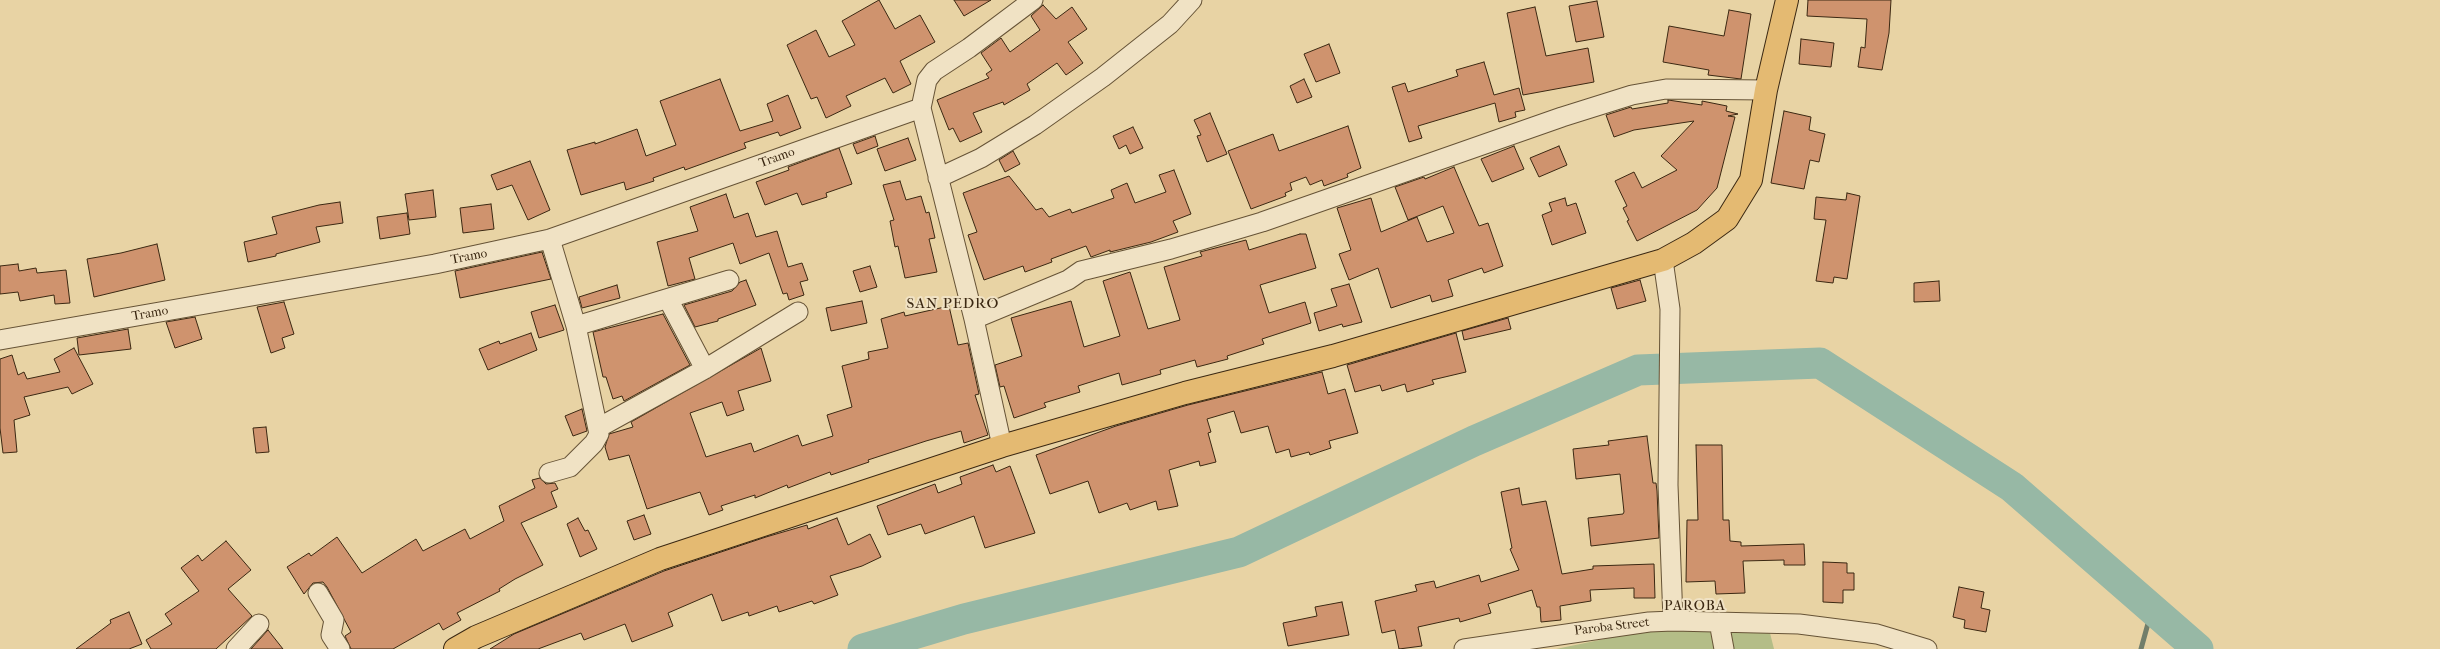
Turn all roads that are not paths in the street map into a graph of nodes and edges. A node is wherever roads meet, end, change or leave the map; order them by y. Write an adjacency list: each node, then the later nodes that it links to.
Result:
1 (1033, 0): 5 (street)
2 (1192, 0): 6 (street)
3 (1787, 0): 4 (main road)
4 (1766, 90): 8 (main road); 12 (street)
5 (921, 108): 6 (street); 7 (street, Tramo)
6 (938, 178): 12 (street)
7 (550, 239): 13 (street); 14 (street, Tramo)
8 (1663, 260): 17 (main road); 20 (street)
9 (729, 280): 10 (street)
10 (668, 299): 13 (street); 15 (street)
11 (798, 312): 15 (street)
12 (974, 319): 17 (street)
13 (576, 326): 16 (street)
14 (0, 340)
15 (705, 369): 16 (street)
16 (598, 428): 18 (street)
17 (1002, 446): 26 (main road)
18 (549, 473)
19 (318, 593): 25 (street)
20 (1673, 621): 21 (street, Paroba Street); 23 (street, Paroba Street)
21 (1719, 622): 27 (street); 28 (street, Paroba Street)
22 (259, 624): 24 (street)
23 (1469, 648)
24 (236, 649)
25 (340, 649)
26 (455, 649)
27 (1724, 649)
28 (1927, 649)

